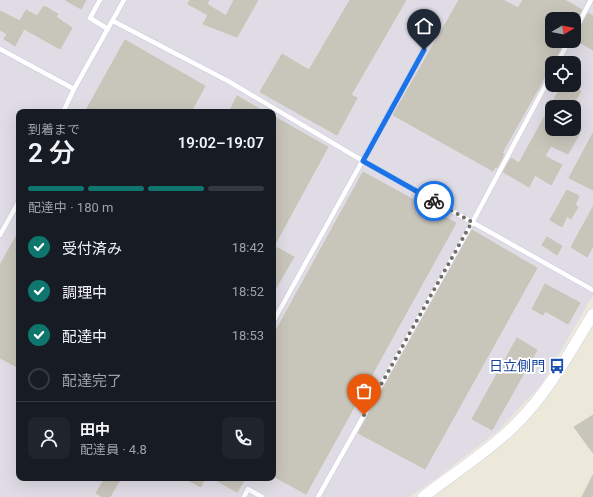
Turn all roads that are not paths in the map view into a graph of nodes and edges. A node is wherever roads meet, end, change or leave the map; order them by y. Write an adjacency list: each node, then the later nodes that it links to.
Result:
1 (100, 0): 6 (lane)
2 (124, 0): 5 (lane)
3 (591, 0): 4 (lane)
4 (581, 19)
5 (113, 21): 6 (lane); 12 (lane)
6 (108, 29): 10 (lane)
7 (0, 49): 10 (lane)
8 (424, 50): 14 (lane)
9 (545, 86): 16 (lane)
10 (74, 90): 11 (lane)
11 (65, 109)
12 (275, 109)
13 (276, 109): 14 (lane)
14 (363, 161): 16 (lane); 20 (lane)
15 (16, 206): 17 (lane)
16 (472, 222): 18 (lane); 23 (lane)
17 (0, 235)
18 (593, 290)
19 (593, 314): 24 (street)
20 (276, 317)
21 (244, 497): 22 (lane)
22 (262, 497)
23 (318, 497)
24 (423, 497)

